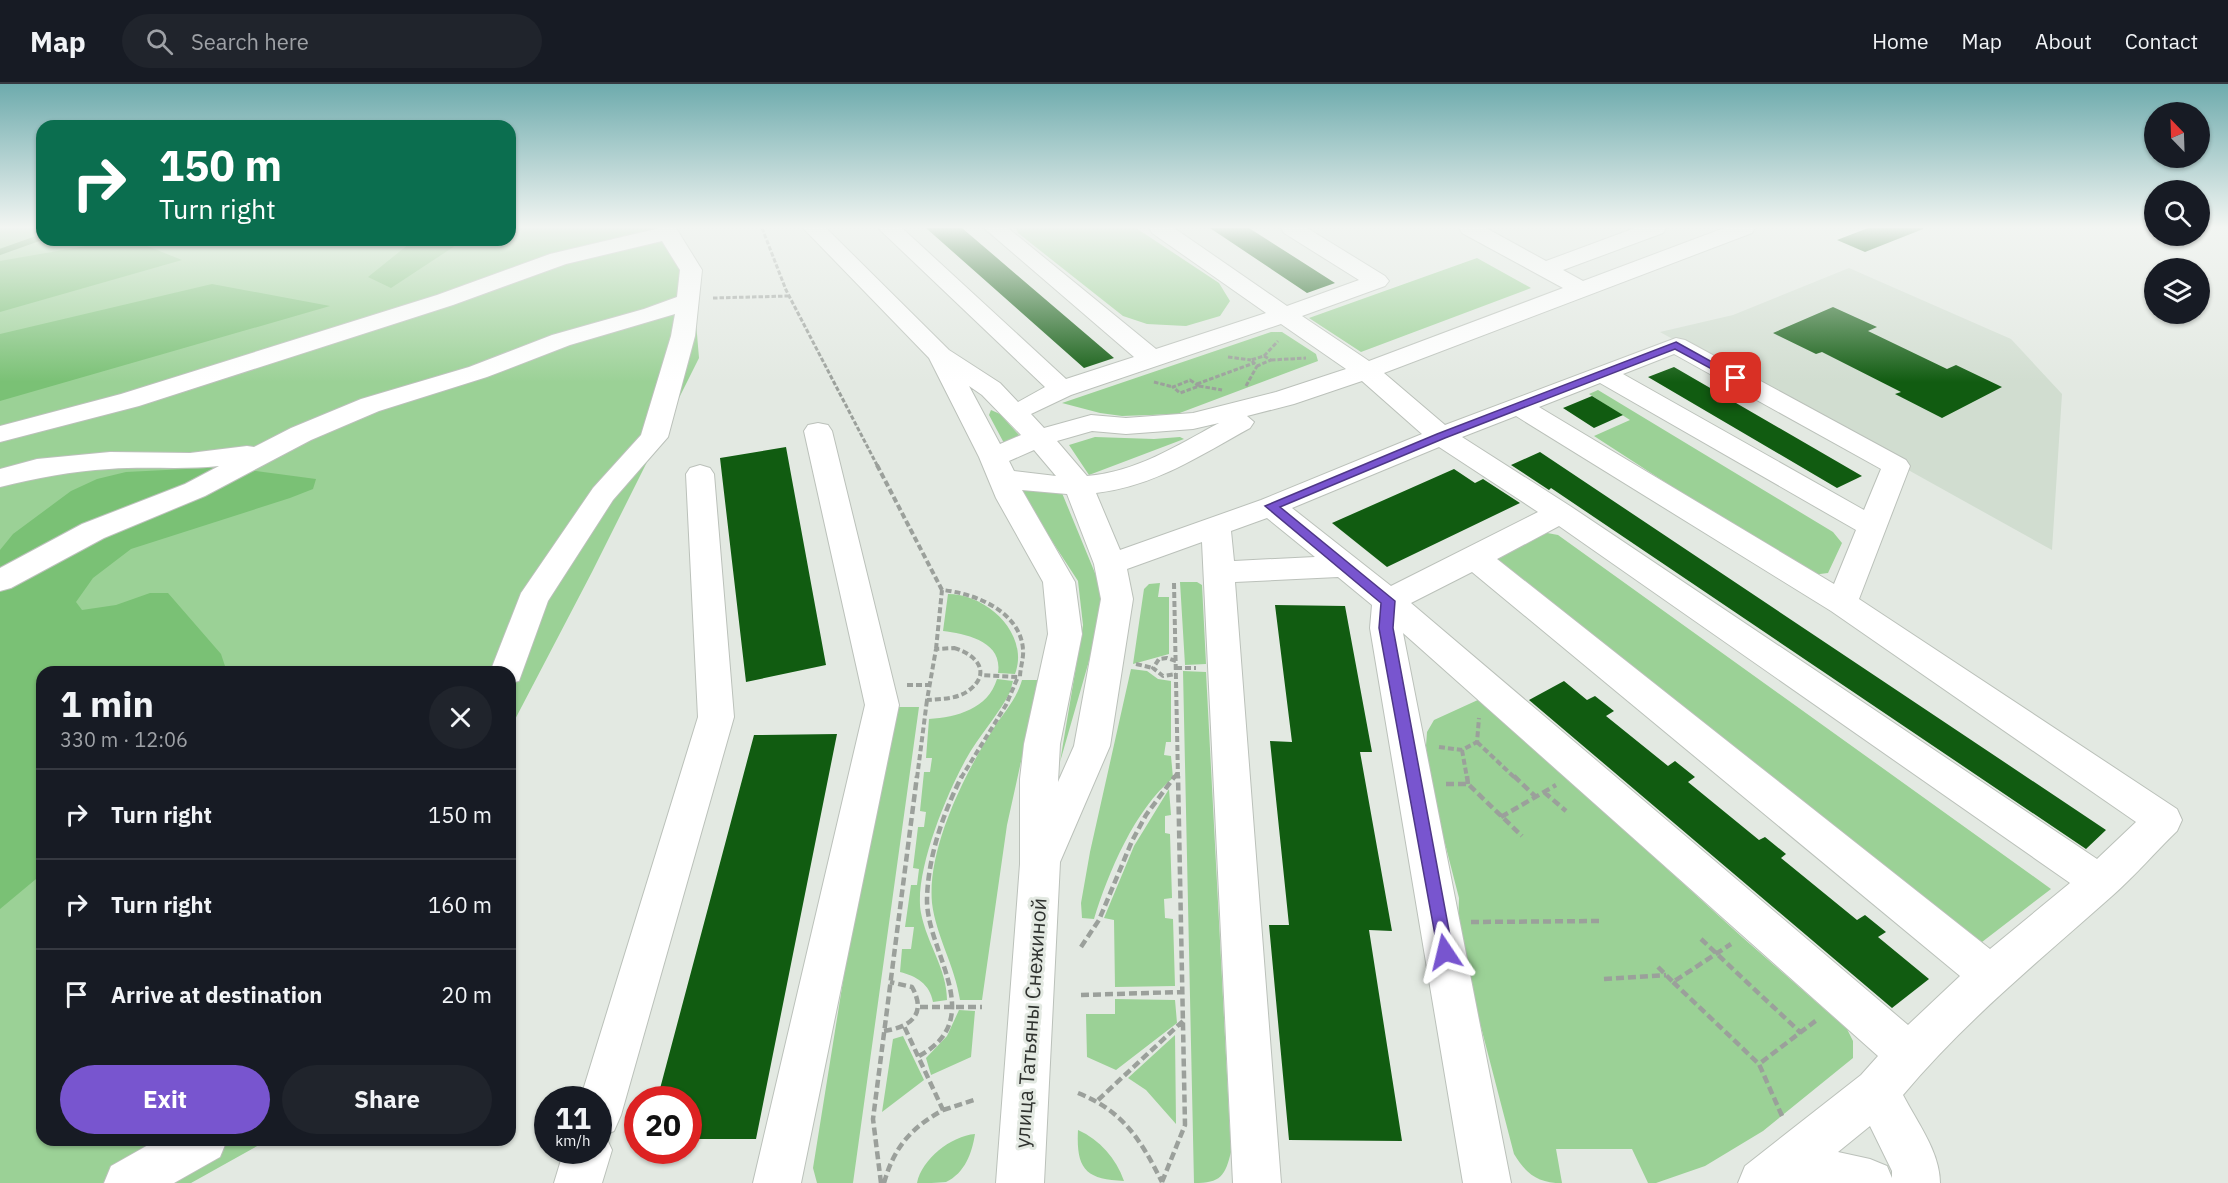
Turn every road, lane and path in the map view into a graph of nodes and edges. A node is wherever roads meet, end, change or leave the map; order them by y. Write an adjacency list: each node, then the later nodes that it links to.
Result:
1 (502, 279): 34 (street)
2 (690, 279): 13 (street)
3 (783, 279): 12 (path)
4 (865, 279): 15 (street)
5 (944, 279): 26 (street)
6 (1051, 279): 20 (street)
7 (1223, 279): 14 (street)
8 (1374, 279): 14 (street)
9 (1564, 279): 11 (street)
10 (1611, 279): 11 (street)
11 (1583, 290): 21 (street)
12 (790, 296): 13 (path); 52 (path)
13 (689, 301): 37 (street); 58 (street)
14 (1282, 327): 16 (path); 20 (street); 21 (street)
15 (940, 355): 25 (street); 38 (street, улица Татьяны Снежиной)
16 (1264, 356): 18 (path); 19 (path)
17 (1306, 358): 18 (path)
18 (1271, 360): 19 (path)
19 (1256, 364): 23 (path); 27 (path)
20 (1149, 370): 24 (path); 26 (street)
21 (1366, 371): 29 (street); 35 (street)
22 (1603, 374): 30 (street); 45 (street); 45 (street)
23 (1198, 385): 24 (path); 24 (path); 28 (path)
24 (1173, 387)
25 (991, 389): 31 (street); 36 (street, улица Татьяны Снежиной)
26 (1062, 389): 31 (street)
27 (1244, 389)
28 (1226, 391)
29 (1285, 398): 32 (street); 41 (street)
30 (1518, 406): 35 (street); 54 (street)
31 (1028, 407): 32 (street)
32 (1091, 423): 36 (street)
33 (818, 431): 117 (street)
34 (0, 434)
35 (1441, 436): 42 (street); 43 (street)
36 (1039, 438): 38 (street); 41 (street, улица Татьяны Снежиной)
37 (272, 450): 40 (street); 50 (street)
38 (997, 468): 41 (street); 78 (street, улица Татьяны Снежиной)
39 (700, 474): 105 (street)
40 (0, 478)
41 (1078, 484): 47 (street, улица Татьяны Снежиной)
42 (1271, 506): 44 (street); 48 (street)
43 (1560, 513): 46 (street); 79 (street)
44 (1216, 526): 47 (street); 49 (street)
45 (1872, 528): 54 (street)
46 (1475, 558): 53 (street); 88 (street)
47 (1110, 564): 78 (street, улица Татьяны Снежиной)
48 (1346, 566): 49 (street); 53 (street)
49 (1218, 572): 120 (street)
50 (0, 581)
51 (1174, 583): 56 (path)
52 (942, 590): 55 (path); 63 (path)
53 (1388, 601): 102 (street); 121 (street)
54 (1842, 603): 79 (street)
55 (936, 649): 62 (path); 64 (path)
56 (1176, 661): 59 (path); 61 (path)
57 (1133, 663): 59 (path)
58 (509, 666)
59 (1153, 668): 61 (path)
60 (1206, 668): 61 (path)
61 (1176, 671): 69 (path)
62 (981, 675): 63 (path); 64 (path)
63 (1018, 677): 94 (path)
64 (927, 700): 90 (path)
65 (1479, 709): 66 (path)
66 (1477, 742): 68 (path); 74 (path)
67 (1434, 747): 68 (path)
68 (1462, 750): 71 (path)
69 (1178, 772): 84 (path); 92 (path)
70 (1439, 784): 71 (path)
71 (1468, 784): 76 (path)
72 (1557, 784): 73 (path)
73 (1544, 792): 74 (path); 75 (path)
74 (1536, 797): 76 (path)
75 (1566, 811)
76 (1501, 817): 77 (path)
77 (1522, 836)
78 (1040, 864): 119 (street, улица Татьяны Снежиной)
79 (2100, 882): 88 (street)
80 (1600, 921): 81 (path)
81 (1459, 922)
82 (1701, 939): 85 (path)
83 (1732, 944): 85 (path)
84 (1081, 946)
85 (1717, 953): 91 (path); 101 (path)
86 (1658, 968): 87 (path)
87 (1666, 975): 89 (path); 91 (path)
88 (1990, 975): 102 (street)
89 (1604, 979)
90 (890, 982): 95 (path); 100 (path)
91 (1673, 982): 104 (path)
92 (1182, 993): 93 (path); 98 (path)
93 (1081, 995)
94 (953, 1005): 95 (path); 96 (path); 103 (path)
95 (920, 1007): 99 (path)
96 (982, 1007)
97 (1827, 1012): 101 (path)
98 (1183, 1021): 109 (path); 109 (path)
99 (904, 1026): 100 (path); 103 (path)
100 (884, 1031): 118 (path)
101 (1801, 1033): 104 (path)
102 (1909, 1053): 106 (street)
103 (919, 1056): 110 (path)
104 (1759, 1064): 111 (path)
105 (607, 1086)
106 (1877, 1091): 114 (street); 123 (street)
107 (1078, 1093): 109 (path)
108 (977, 1099): 110 (path)
109 (1098, 1100)
110 (943, 1110): 118 (path)
111 (1782, 1116)
112 (193, 1146): 115 (street)
113 (584, 1164): 116 (street)
114 (1775, 1174): 122 (street)
115 (128, 1183)
116 (578, 1183)
117 (777, 1183)
118 (882, 1183)
119 (1020, 1183)
120 (1257, 1183)
121 (1486, 1183)
122 (1870, 1183)
123 (1916, 1183)

